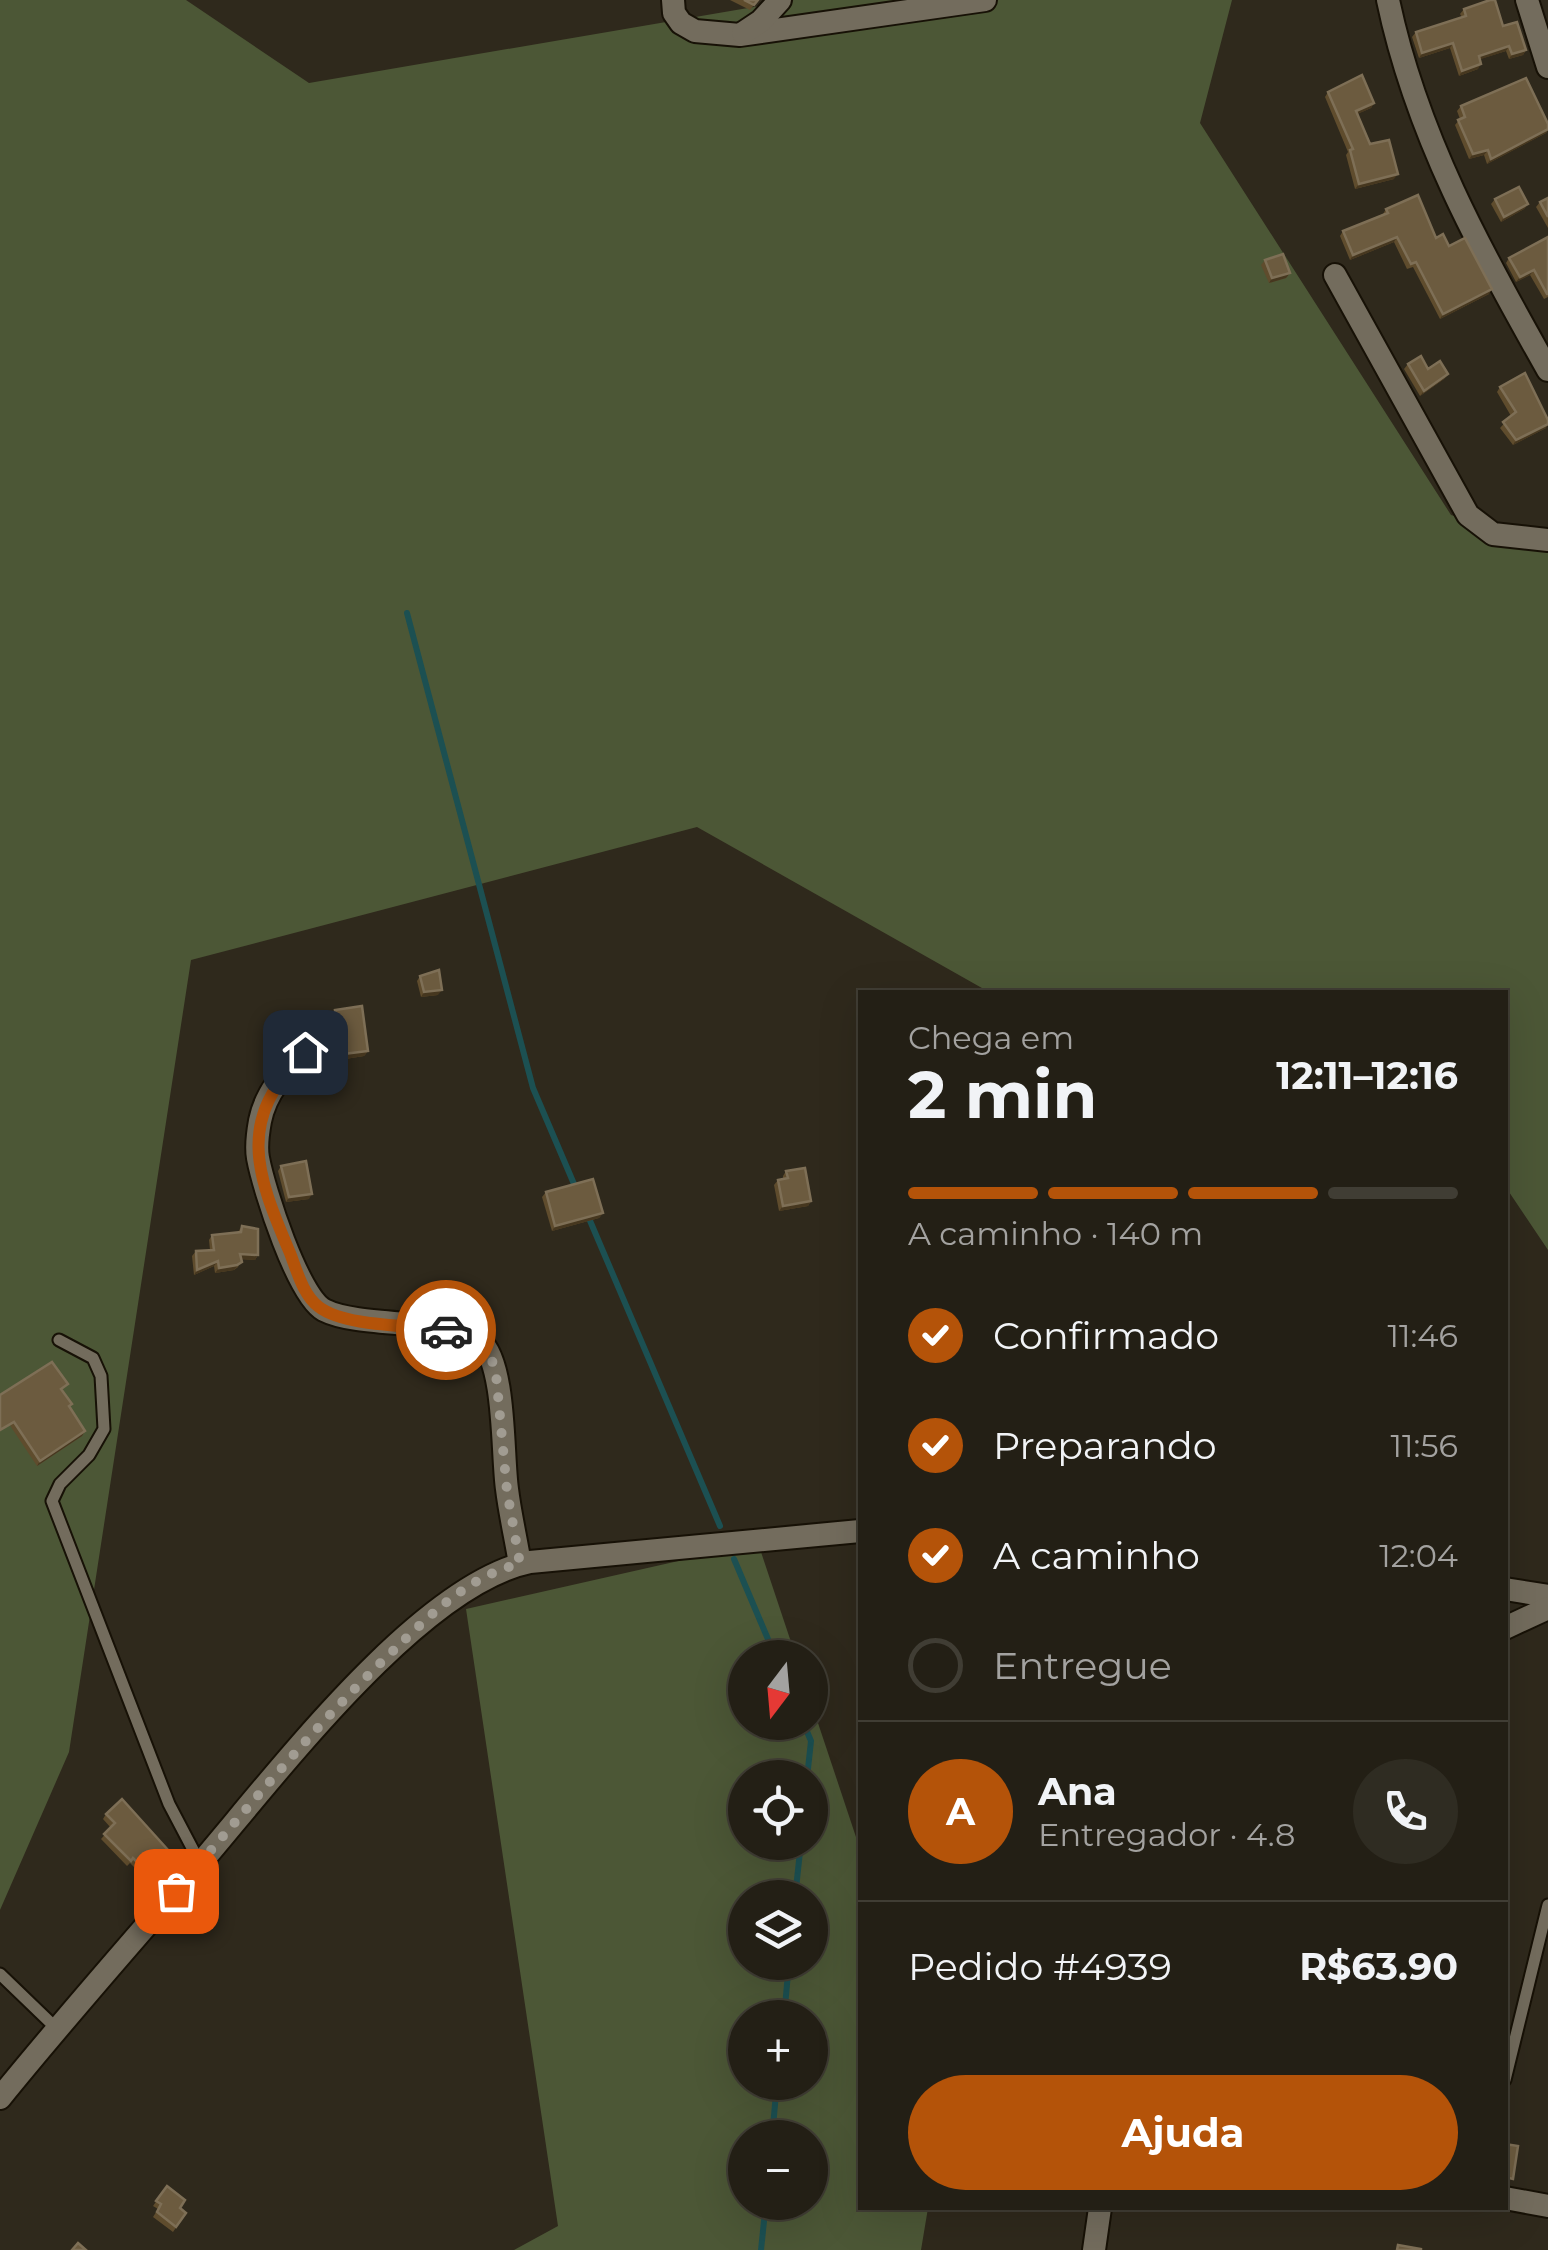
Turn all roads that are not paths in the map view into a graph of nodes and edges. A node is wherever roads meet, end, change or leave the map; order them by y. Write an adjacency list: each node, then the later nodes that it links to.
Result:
1 (673, 0): 6 (street)
2 (780, 0): 6 (street)
3 (985, 0): 6 (street)
4 (1388, 0): 9 (street)
5 (1526, 0): 7 (street)
6 (740, 35)
7 (1548, 66)
8 (1335, 275): 10 (street)
9 (1548, 370)
10 (1548, 540)
11 (305, 1052): 14 (street)
12 (59, 1340): 19 (lane)
13 (858, 1531): 14 (street)
14 (520, 1564): 19 (street)
15 (1508, 1589): 16 (street)
16 (1548, 1596)
17 (1548, 1608): 18 (street)
18 (1508, 1627)
19 (200, 1863): 22 (street)
20 (1548, 1905): 23 (lane)
21 (0, 1974): 22 (lane)
22 (56, 2028): 24 (street)
23 (1508, 2068)
24 (0, 2098)
25 (1508, 2199): 26 (street)
26 (1548, 2206)
27 (1100, 2210): 28 (street)
28 (1094, 2250)

